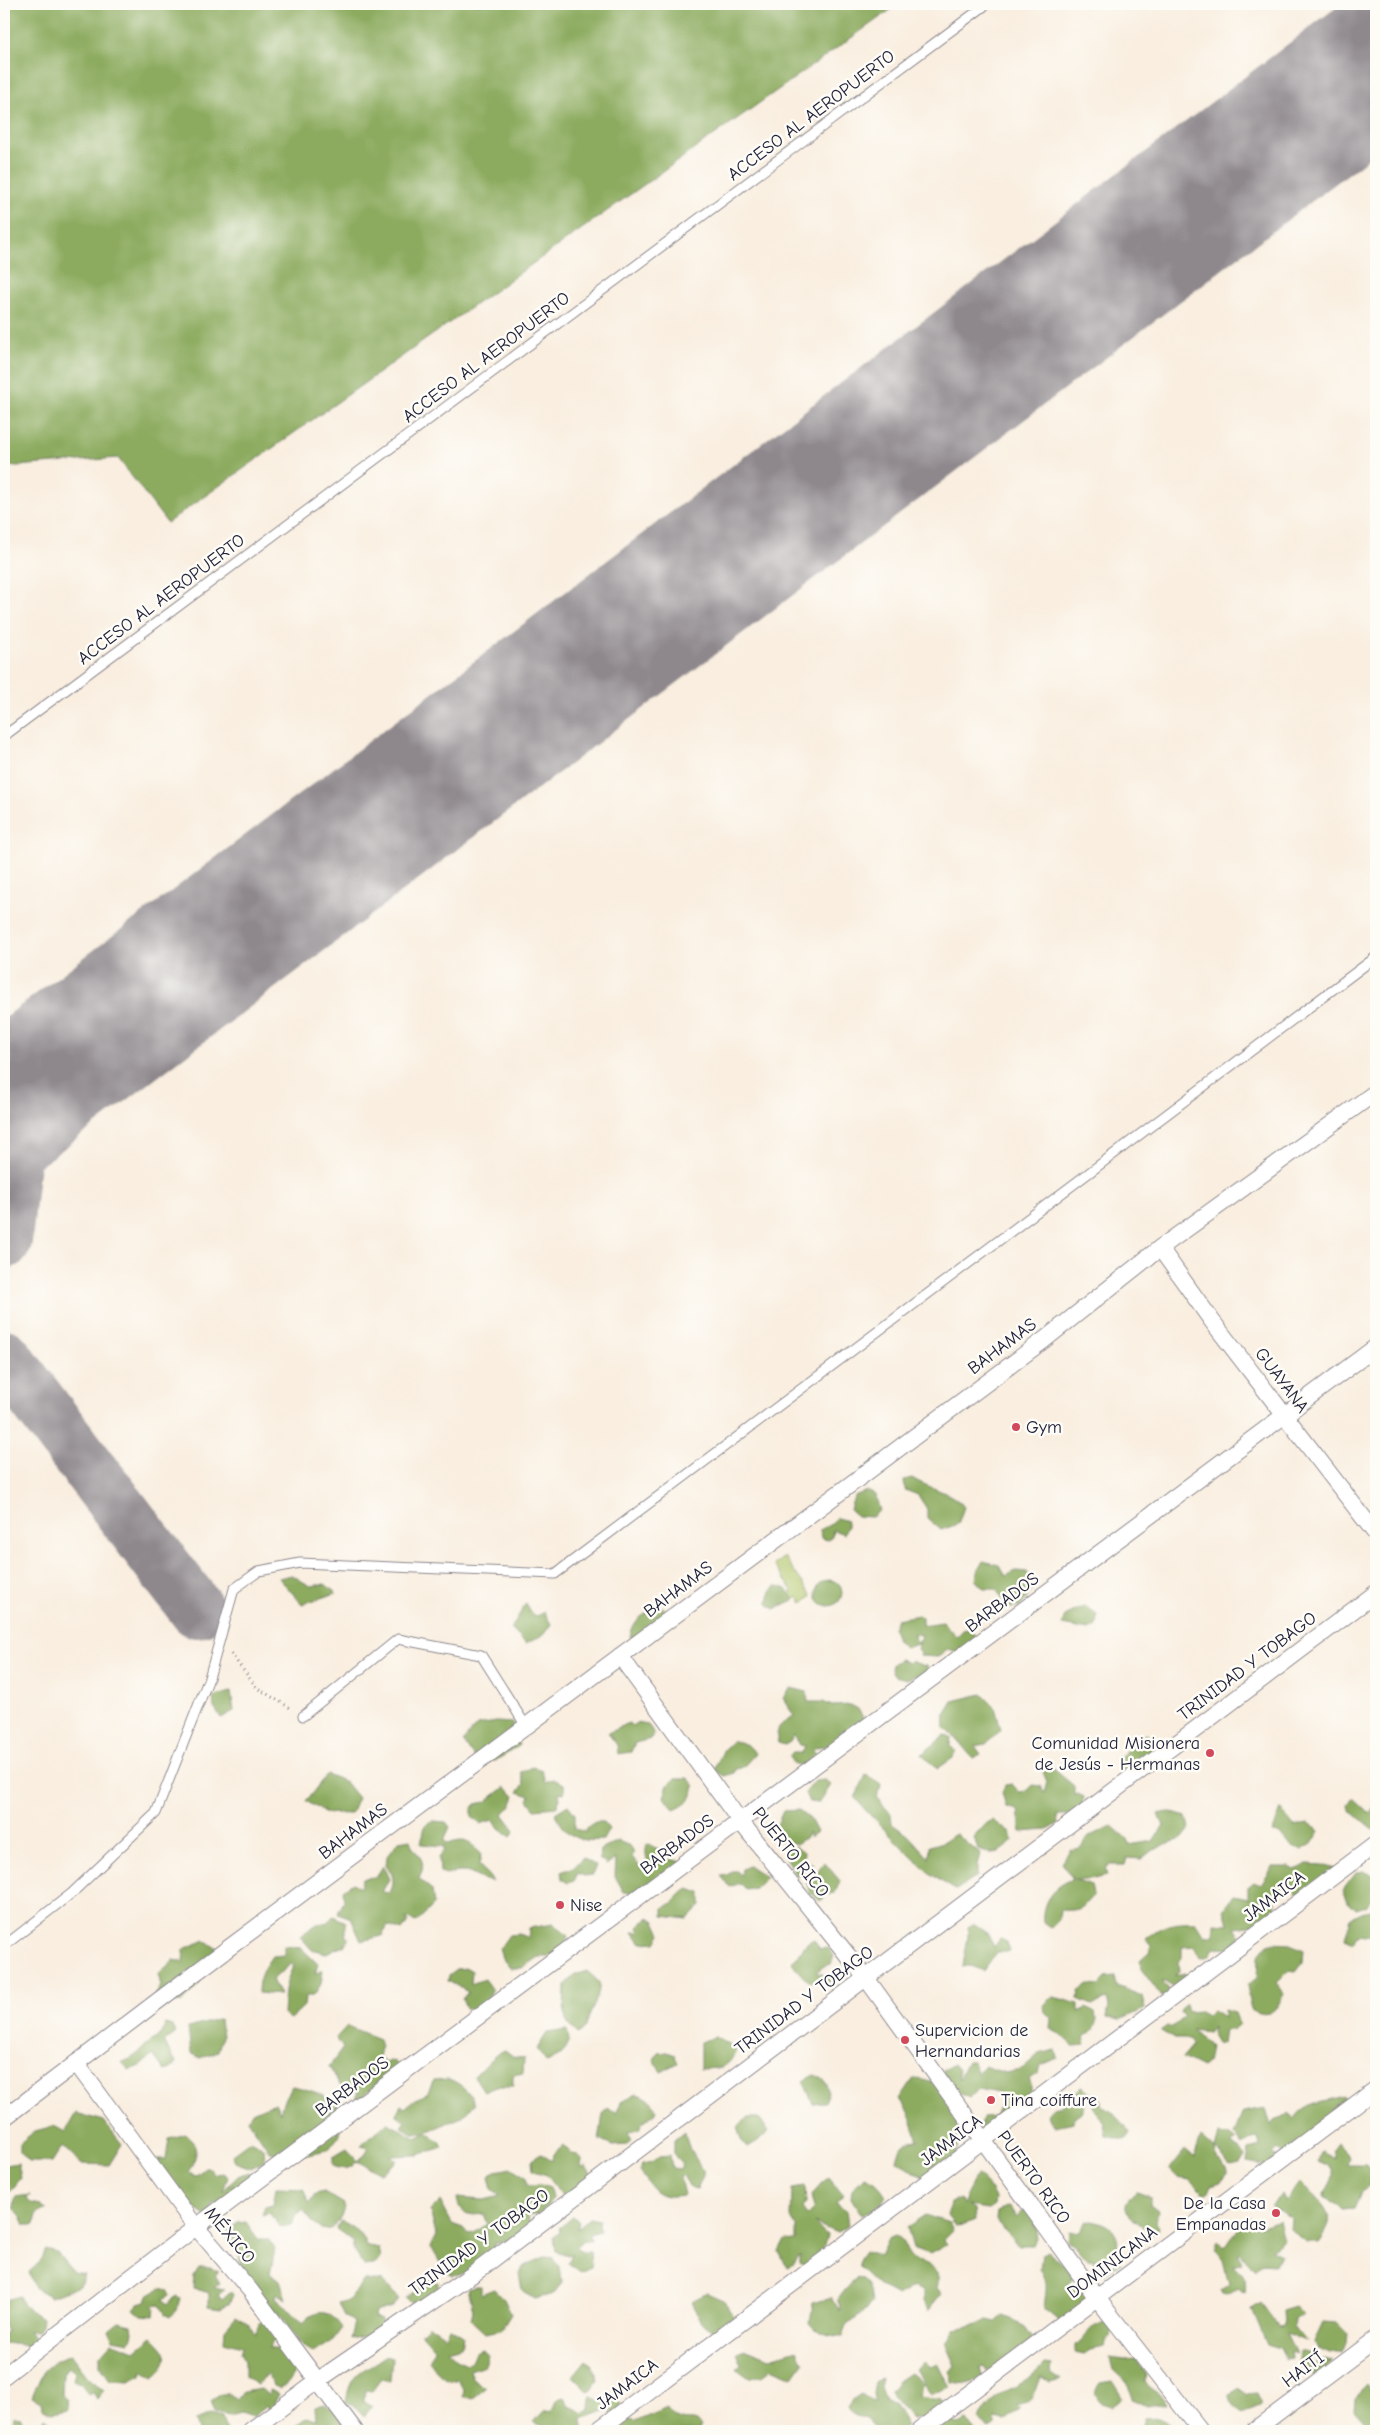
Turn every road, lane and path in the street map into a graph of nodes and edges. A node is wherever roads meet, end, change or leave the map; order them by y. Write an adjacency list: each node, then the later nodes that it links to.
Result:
1 (987, 4): 2 (lane, ACCESO AL AEROPUERTO)
2 (4, 736)
3 (1376, 957): 11 (lane)
4 (1376, 1092): 5 (street, BAHAMAS)
5 (1160, 1248): 7 (street, GUAYANA); 12 (street, BAHAMAS)
6 (1376, 1347): 7 (street, BARBADOS)
7 (1284, 1416): 8 (street, GUAYANA); 15 (street, BARBADOS)
8 (1376, 1534)
9 (1376, 1593): 18 (street, TRINIDAD Y TOBAGO)
10 (197, 1610): 11 (path)
11 (220, 1640): 13 (path); 17 (lane)
12 (620, 1656): 14 (street, BAHAMAS); 15 (street, PUERTO RICO)
13 (303, 1716): 14 (lane)
14 (526, 1726): 19 (street, BAHAMAS)
15 (740, 1821): 18 (street, PUERTO RICO); 23 (street, BARBADOS)
16 (1376, 1844): 22 (street, JAMAICA)
17 (4, 1946)
18 (866, 1978): 22 (street, PUERTO RICO); 27 (street, TRINIDAD Y TOBAGO)
19 (76, 2063): 21 (street, BAHAMAS); 23 (street, MÉXICO)
20 (1376, 2089): 24 (street, DOMINICANA)
21 (4, 2118)
22 (983, 2140): 24 (street, PUERTO RICO); 30 (street, JAMAICA)
23 (196, 2226): 26 (street, BARBADOS); 27 (street, MÉXICO)
24 (1097, 2298): 31 (street, DOMINICANA); 32 (street, PUERTO RICO)
25 (1376, 2339): 33 (street, HAITÍ)
26 (4, 2376)
27 (317, 2381): 28 (street, TRINIDAD Y TOBAGO); 29 (street, MÉXICO)
28 (250, 2431)
29 (355, 2431)
30 (598, 2431)
31 (918, 2431)
32 (1201, 2431)
33 (1253, 2431)

